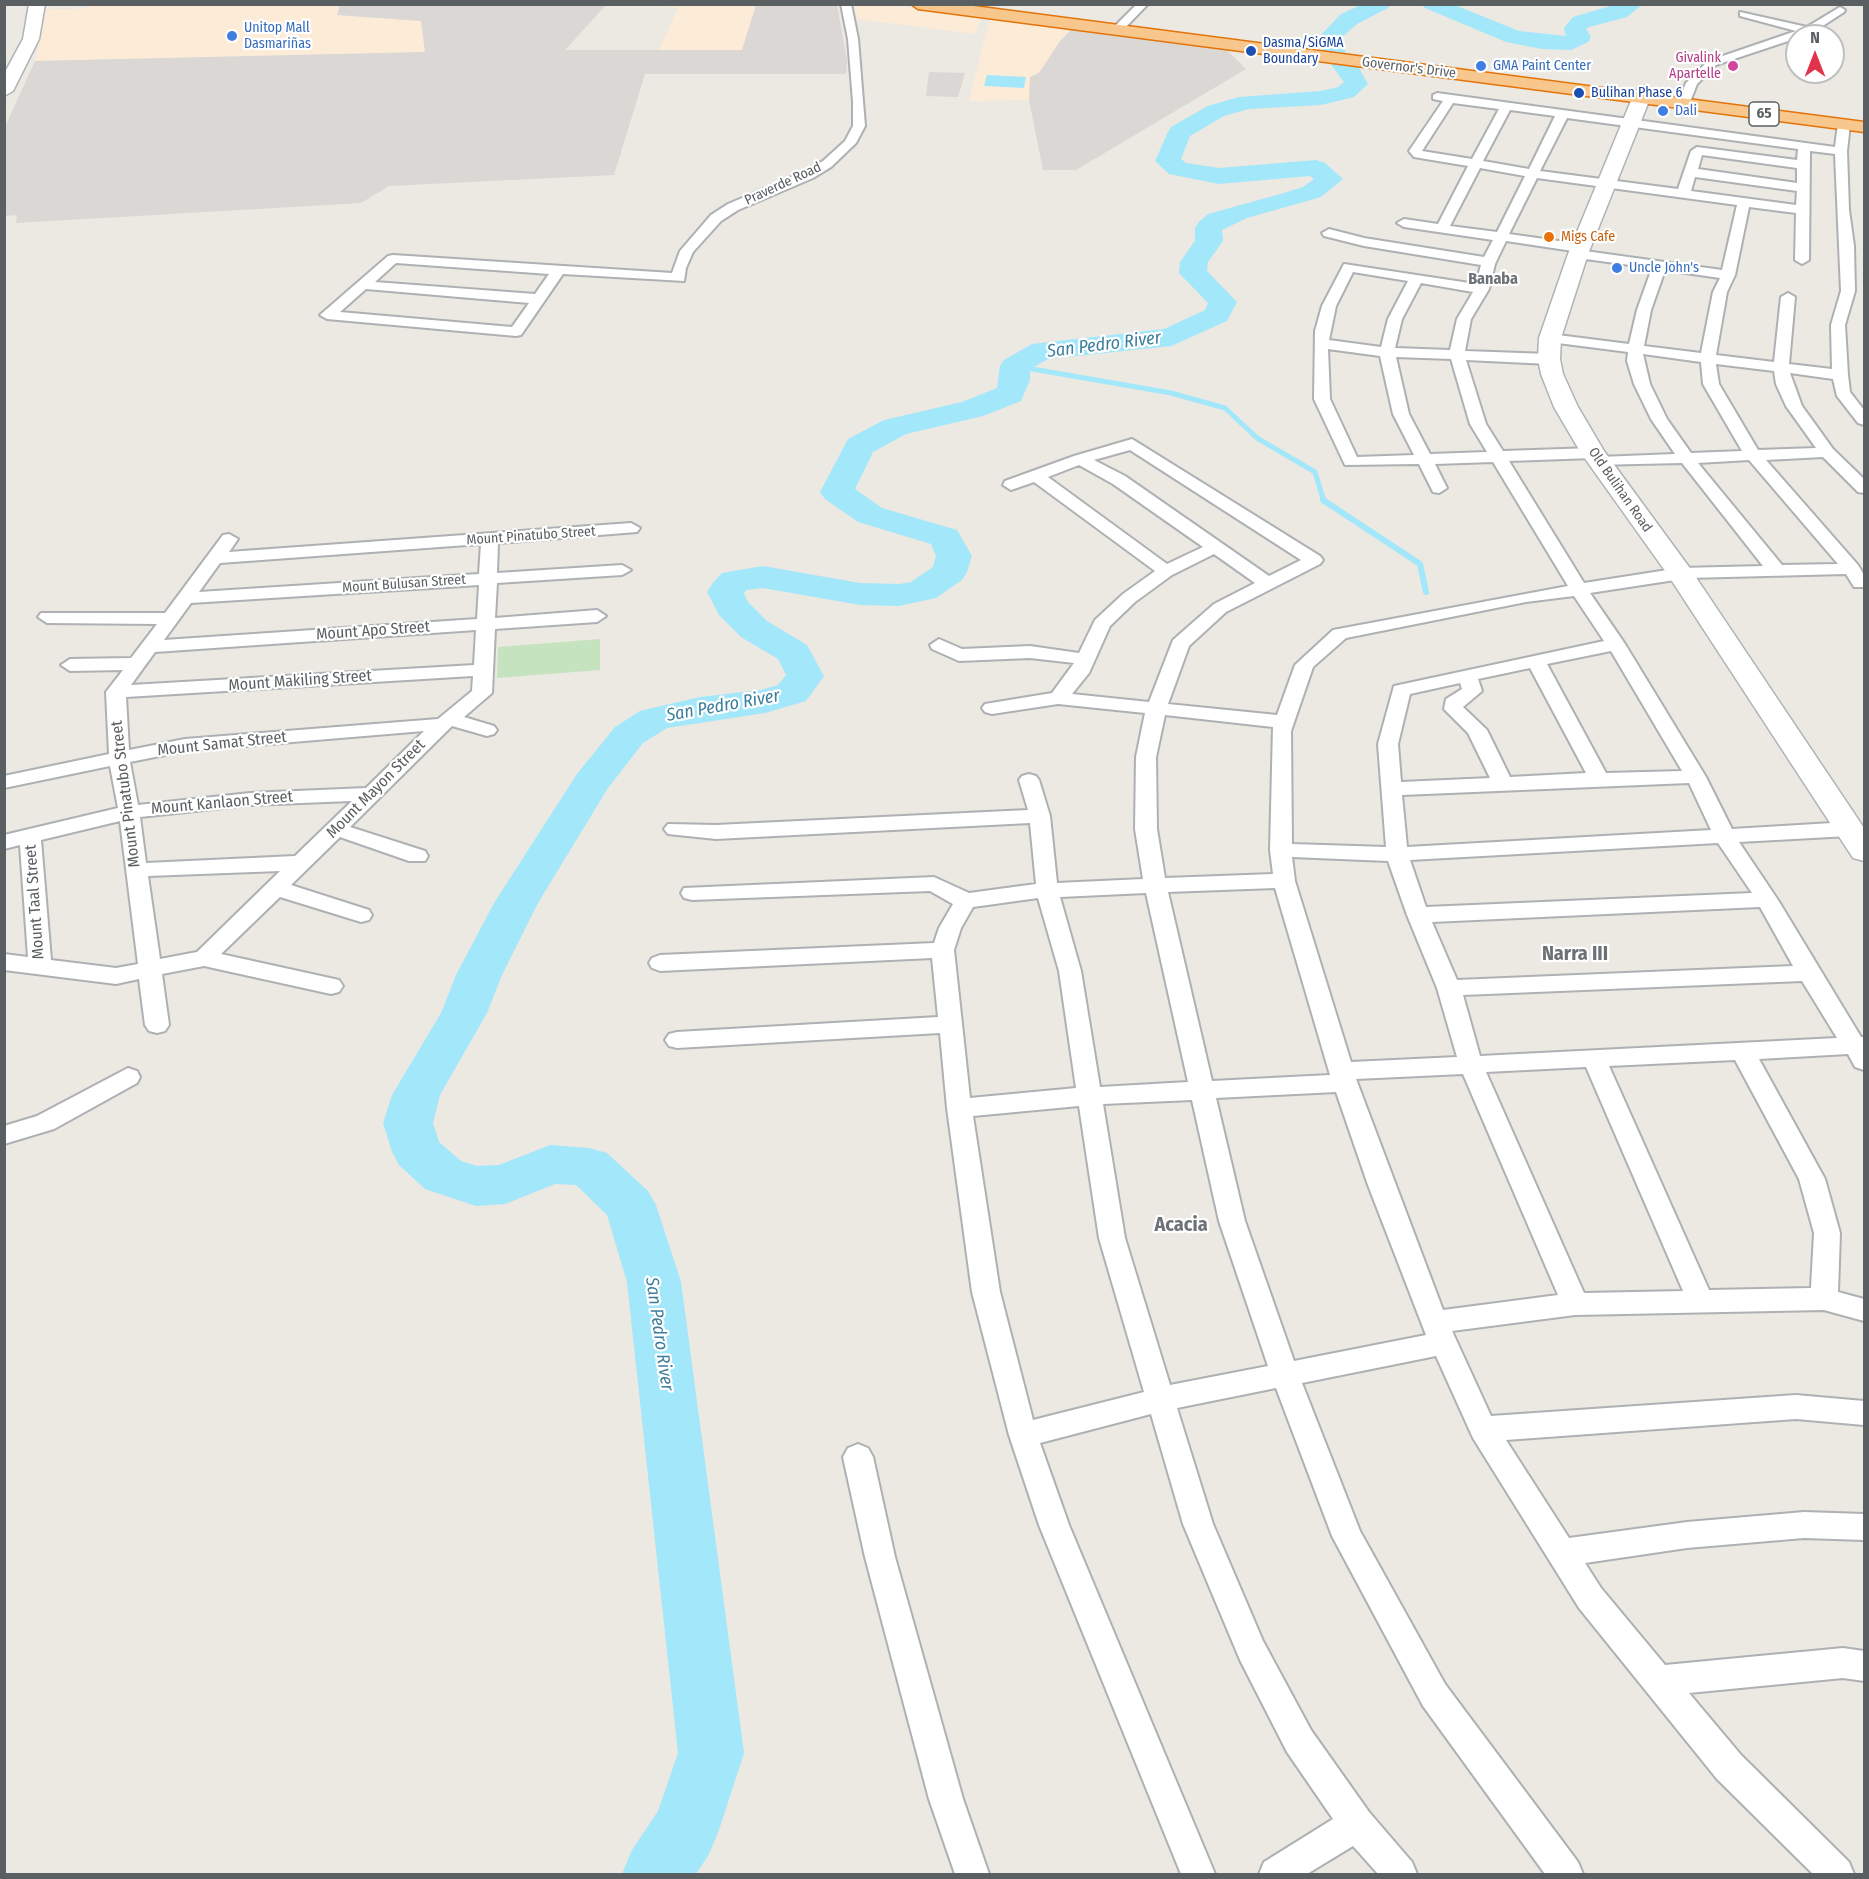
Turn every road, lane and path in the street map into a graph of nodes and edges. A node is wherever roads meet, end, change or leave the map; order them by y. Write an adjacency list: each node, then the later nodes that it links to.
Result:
1 (37, 4): 12 (street)
2 (846, 4): 42 (street, Praverde Road)
3 (918, 4): 10 (highway, Governor's Drive / 65)
4 (975, 4): 10 (highway, Governor's Drive / 65)
5 (1143, 4): 10 (street)
6 (1840, 10): 8 (street)
7 (1744, 14): 9 (street)
8 (1821, 24)
9 (1785, 25)
10 (1120, 27): 13 (highway, Governor's Drive / 65)
11 (1785, 39): 16 (street)
12 (4, 91)
13 (1642, 94): 16 (highway, Governor's Drive / 65); 20 (street)
14 (1435, 97): 15 (street)
15 (1449, 99): 17 (street); 25 (street)
16 (1685, 100): 19 (highway, Governor's Drive / 65); 21 (highway, Governor's Drive / 65)
17 (1506, 106): 18 (street); 25 (street)
18 (1562, 115): 20 (street); 28 (street)
19 (1864, 120)
20 (1629, 123): 23 (street); 29 (street)
21 (1844, 124): 22 (highway, Governor's Drive / 65); 24 (street)
22 (1864, 127)
23 (1804, 146): 24 (street); 26 (street)
24 (1842, 151): 56 (street)
25 (1474, 165): 28 (street); 35 (street)
26 (1804, 165): 27 (street); 30 (street)
27 (1690, 172): 30 (street); 31 (street)
28 (1534, 174): 29 (street); 37 (street)
29 (1608, 184): 31 (street); 38 (street)
30 (1804, 188): 33 (street)
31 (1684, 192): 32 (street)
32 (1744, 201): 33 (street); 43 (street)
33 (1803, 210): 39 (street)
34 (1404, 223): 35 (street)
35 (1442, 228): 37 (street)
36 (1329, 233): 40 (street)
37 (1501, 237): 38 (street); 40 (street)
38 (1579, 251): 41 (street); 50 (street)
39 (1802, 260)
40 (1489, 261): 46 (street)
41 (1660, 265): 43 (street); 51 (street)
42 (559, 270): 45 (street); 48 (street)
43 (1728, 275): 54 (street)
44 (1417, 278): 46 (street); 49 (street); 52 (street)
45 (363, 285): 48 (street); 48 (street)
46 (1482, 289): 53 (street)
47 (1788, 297): 55 (street)
48 (538, 299)
49 (1320, 344): 52 (street); 63 (street)
50 (1550, 348): 51 (street); 53 (street); 61 (street, Old Bulihan Road)
51 (1636, 348): 54 (street); 64 (street)
52 (1387, 352): 53 (street); 63 (street)
53 (1457, 356): 60 (street)
54 (1708, 357): 55 (street); 59 (street)
55 (1781, 367): 56 (street); 58 (street)
56 (1840, 375): 57 (street)
57 (1864, 420)
58 (1827, 452): 59 (street); 68 (street)
59 (1753, 455): 64 (street); 76 (street)
60 (1498, 457): 61 (street); 63 (street); 80 (street)
61 (1596, 458): 64 (street); 77 (street, Old Bulihan Road)
62 (1080, 459): 65 (street); 72 (street); 79 (street)
63 (1423, 459): 67 (street)
64 (1687, 459): 76 (street)
65 (1036, 476): 66 (street); 75 (street)
66 (1011, 485)
67 (1439, 488)
68 (1864, 489)
69 (631, 528): 70 (street, Mount Pinatubo Street)
70 (490, 538): 73 (street, Mount Pinatubo Street); 78 (street, Mount Mayon Street)
71 (229, 539): 73 (street)
72 (1214, 548): 75 (street); 79 (street)
73 (215, 558): 81 (street)
74 (622, 570): 78 (street, Mount Bulusan Street)
75 (1166, 571): 89 (street)
76 (1777, 571): 77 (street)
77 (1680, 574): 80 (street); 114 (street, Old Bulihan Road)
78 (488, 579): 81 (street, Mount Bulusan Street); 85 (street, Mount Mayon Street)
79 (1267, 583): 98 (street)
80 (1579, 589): 86 (street); 100 (street)
81 (186, 598): 84 (street)
82 (597, 616): 85 (street, Mount Apo Street)
83 (47, 617): 84 (street)
84 (170, 619): 88 (street)
85 (486, 623): 88 (street, Mount Apo Street); 93 (street, Mount Mayon Street)
86 (1616, 644): 90 (street); 103 (street)
87 (939, 645): 89 (street)
88 (149, 647): 91 (street)
89 (1085, 659): 96 (street)
90 (1536, 661): 94 (street); 104 (street)
91 (137, 664): 92 (street); 95 (street)
92 (70, 665)
93 (484, 670): 95 (street, Mount Makiling Street); 99 (street, Mount Mayon Street)
94 (1467, 676): 107 (street); 108 (street)
95 (116, 693): 102 (street, Mount Pinatubo Street)
96 (1058, 698): 97 (street); 98 (street)
97 (992, 708)
98 (1156, 709): 100 (street); 125 (street)
99 (446, 721): 101 (street); 102 (street, Mount Samat Street); 109 (street, Mount Mayon Street)
100 (1284, 722): 118 (street)
101 (487, 730)
102 (119, 758): 106 (street, Mount Samat Street); 110 (street, Mount Pinatubo Street)
103 (1696, 777): 104 (street); 116 (street)
104 (1599, 779): 107 (street)
105 (1029, 780): 111 (street)
106 (4, 782)
107 (1503, 784): 108 (street)
108 (1390, 789): 120 (street)
109 (371, 794): 110 (street, Mount Kanlaon Street); 112 (street, Mount Mayon Street)
110 (129, 812): 115 (street, Mount Kanlaon Street); 123 (street, Mount Pinatubo Street)
111 (1040, 816): 113 (street); 127 (street)
112 (336, 829): 121 (street); 122 (street, Mount Mayon Street)
113 (675, 829)
114 (1849, 829): 116 (street); 119 (street, Old Bulihan Road)
115 (30, 836): 117 (street, Mount Kanlaon Street); 137 (street, Mount Taal Street)
116 (1725, 837): 120 (street); 129 (street)
117 (4, 842)
118 (1281, 850): 120 (street); 124 (street)
119 (1864, 851)
120 (1397, 854): 132 (street)
121 (417, 856)
122 (301, 863): 123 (street); 126 (street, Mount Mayon Street)
123 (135, 870): 138 (street, Mount Pinatubo Street)
124 (1284, 881): 125 (street); 150 (street)
125 (1155, 885): 127 (street); 151 (street)
126 (276, 888): 131 (street); 134 (street, Mount Mayon Street)
127 (1047, 890): 130 (street); 152 (street)
128 (692, 893): 130 (street)
129 (1767, 900): 132 (street); 139 (street)
130 (966, 901): 133 (street)
131 (361, 915)
132 (1418, 915): 141 (street)
133 (943, 950): 136 (street); 142 (street)
134 (204, 958): 138 (street); 140 (street)
135 (4, 962): 137 (street)
136 (660, 963)
137 (40, 968): 138 (street)
138 (149, 969): 143 (street, Mount Pinatubo Street)
139 (1809, 974): 141 (street); 145 (street)
140 (331, 987)
141 (1449, 988): 148 (street)
142 (952, 1024): 144 (street); 153 (street)
143 (157, 1025)
144 (677, 1040)
145 (1862, 1050): 146 (street)
146 (1743, 1052): 147 (street); 155 (street)
147 (1594, 1059): 148 (street); 156 (street)
148 (1471, 1065): 150 (street); 157 (street)
149 (128, 1077): 154 (street)
150 (1344, 1077): 151 (street); 159 (street)
151 (1201, 1089): 152 (street); 160 (street)
152 (1090, 1096): 153 (street); 161 (street)
153 (958, 1108): 164 (street)
154 (4, 1135)
155 (1824, 1299): 156 (street); 158 (street)
156 (1701, 1302): 157 (street)
157 (1575, 1304): 159 (street)
158 (1864, 1310)
159 (1438, 1333): 160 (street); 163 (street)
160 (1284, 1373): 161 (street); 175 (street)
161 (1162, 1399): 164 (street); 170 (street)
162 (1864, 1413): 163 (street)
163 (1483, 1430): 167 (street)
164 (1023, 1435): 172 (street)
165 (858, 1457): 171 (street)
166 (1864, 1527): 167 (street)
167 (1561, 1553): 169 (street)
168 (1864, 1666): 169 (street)
169 (1659, 1681): 176 (street)
170 (1357, 1824): 173 (street); 174 (street)
171 (972, 1875)
172 (1198, 1875)
173 (1276, 1875)
174 (1400, 1875)
175 (1566, 1875)
176 (1837, 1875)

